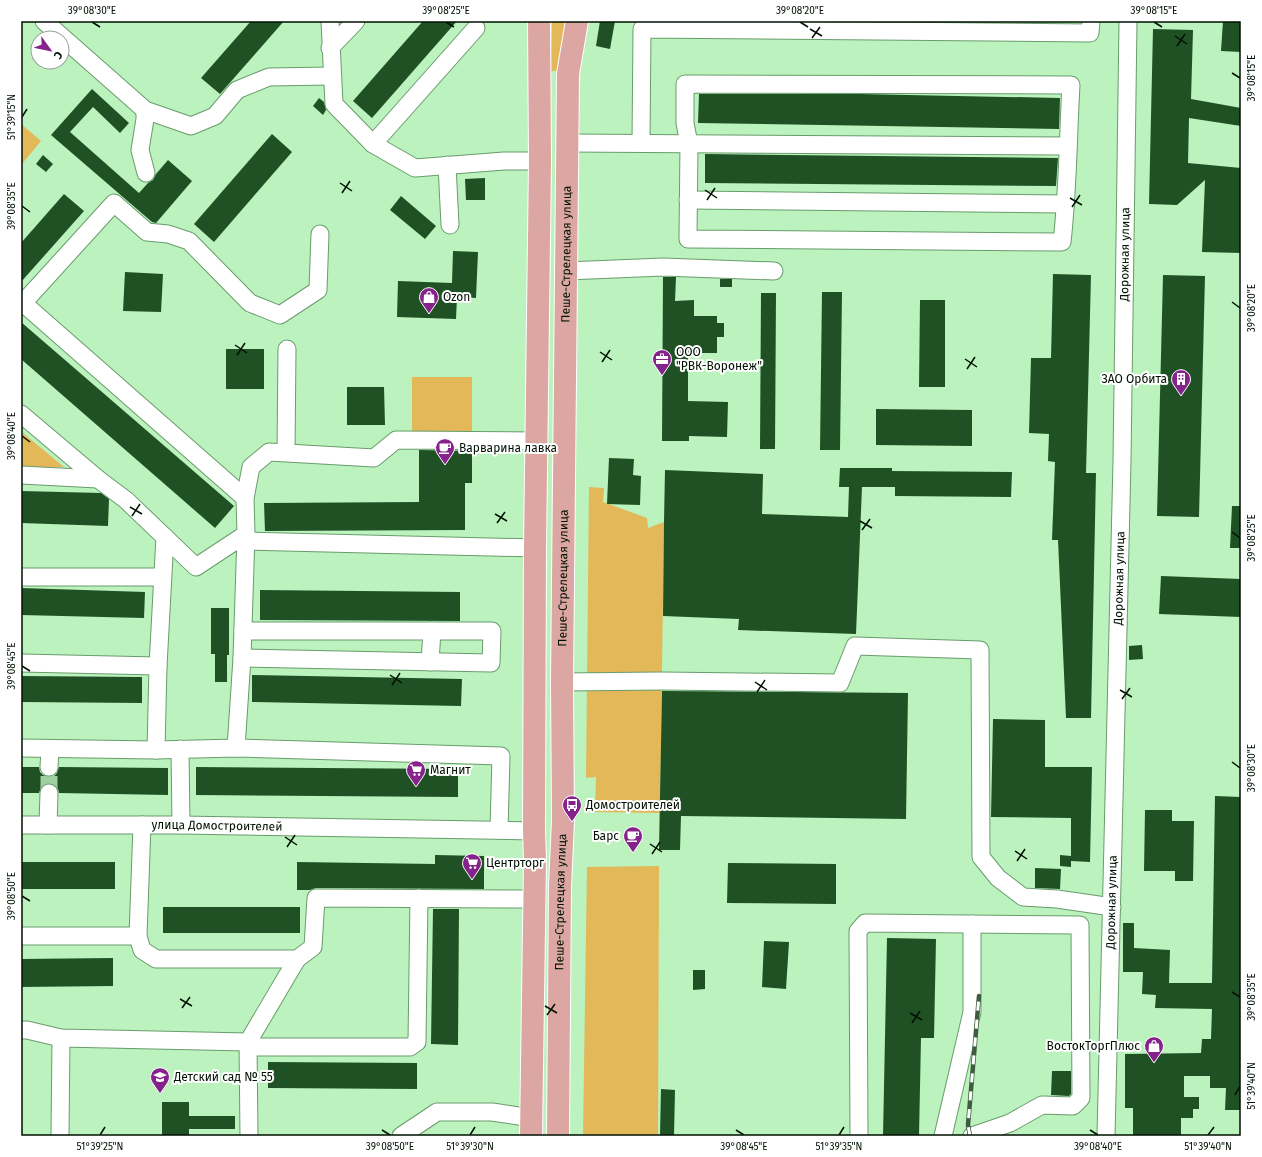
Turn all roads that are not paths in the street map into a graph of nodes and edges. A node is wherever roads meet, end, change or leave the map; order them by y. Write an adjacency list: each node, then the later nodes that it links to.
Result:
1 (44, 21): 13 (street)
2 (330, 21): 11 (street)
3 (356, 21): 11 (street)
4 (539, 21): 19 (main road)
5 (577, 21): 14 (main road, Пеше-Стрелецкая улица)
6 (1091, 21): 9 (street)
7 (1128, 21): 63 (street, Дорожная улица)
8 (687, 25): 9 (street); 15 (street)
9 (971, 26)
10 (476, 28): 16 (street)
11 (330, 48): 12 (street)
12 (332, 76): 13 (street); 16 (street)
13 (145, 110): 21 (street)
14 (567, 143): 15 (street); 26 (main road, Пеше-Стрелецкая улица)
15 (641, 143): 17 (street)
16 (373, 144): 20 (street)
17 (689, 144): 18 (street); 18 (street); 22 (street)
18 (1068, 146): 23 (street)
19 (540, 161): 20 (street); 31 (main road)
20 (447, 165): 24 (street)
21 (146, 173)
22 (688, 200): 23 (street); 23 (street)
23 (1066, 204)
24 (450, 225)
25 (320, 234): 28 (street)
26 (566, 271): 27 (street); 47 (main road, Пеше-Стрелецкая улица)
27 (774, 271)
28 (22, 303): 35 (street)
29 (287, 349): 32 (street)
30 (21, 414): 34 (street)
31 (536, 440): 32 (street); 38 (main road)
32 (286, 452): 35 (street)
33 (21, 474): 34 (street)
34 (98, 479): 36 (street)
35 (244, 498): 37 (street)
36 (165, 537): 37 (street); 40 (street)
37 (246, 537): 38 (street); 41 (street)
38 (535, 548): 60 (main road)
39 (21, 577): 40 (street)
40 (162, 577): 46 (street)
41 (243, 631): 42 (street); 43 (street)
42 (432, 631): 44 (street); 44 (street)
43 (242, 658): 44 (street); 49 (street)
44 (430, 662)
45 (21, 664): 46 (street)
46 (158, 666): 52 (street)
47 (562, 682): 63 (street); 75 (main road, Пеше-Стрелецкая улица)
48 (21, 748): 50 (street)
49 (236, 748): 51 (street); 59 (street)
50 (50, 749): 52 (street); 53 (street)
51 (180, 749): 52 (street); 58 (street)
52 (156, 750)
53 (49, 767)
54 (48, 793): 56 (street)
55 (21, 825): 56 (street, улица Домостроителей)
56 (48, 825): 57 (street, улица Домостроителей)
57 (142, 825): 58 (street, улица Домостроителей); 66 (street)
58 (181, 825): 59 (street, улица Домостроителей)
59 (499, 830): 60 (street, улица Домостроителей)
60 (534, 831): 62 (main road)
61 (419, 898): 62 (street); 67 (street); 70 (street)
62 (534, 899): 71 (main road)
63 (1112, 907): 79 (street, Дорожная улица)
64 (972, 924): 76 (street); 77 (street); 78 (street)
65 (21, 936): 66 (street)
66 (138, 936): 67 (street)
67 (297, 959): 70 (street)
68 (21, 1030): 69 (street)
69 (61, 1038): 70 (street); 72 (street)
70 (248, 1044): 73 (street)
71 (532, 1127): 74 (street)
72 (60, 1136)
73 (249, 1136)
74 (401, 1136)
75 (558, 1136)
76 (859, 1136)
77 (943, 1136)
78 (972, 1136)
79 (1106, 1136)

